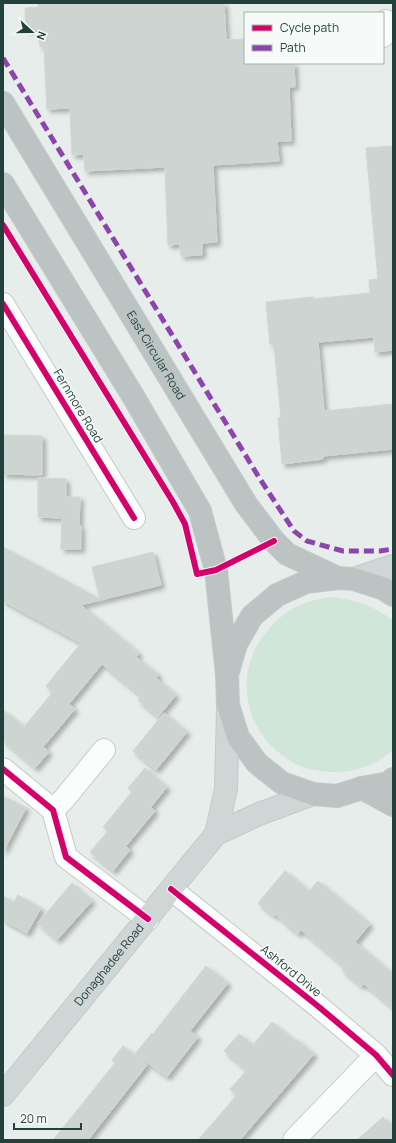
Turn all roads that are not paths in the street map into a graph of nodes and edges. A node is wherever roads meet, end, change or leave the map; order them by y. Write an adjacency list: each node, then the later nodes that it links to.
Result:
1 (3, 103): 6 (highway, East Circular Road)
2 (3, 184): 8 (highway)
3 (3, 304): 4 (street, Fernmore Road)
4 (134, 518)
5 (393, 566): 6 (main road)
6 (346, 579): 7 (highway, East Circular Road); 8 (highway)
7 (393, 595)
8 (227, 675): 9 (highway)
9 (228, 706): 14 (highway); 17 (main road, Donaghadee Road)
10 (104, 750): 16 (street)
11 (3, 769): 16 (street)
12 (393, 779): 13 (highway)
13 (362, 788): 14 (highway); 15 (highway)
14 (313, 794): 17 (main road, Donaghadee Road)
15 (393, 805)
16 (53, 810): 19 (street)
17 (216, 834): 18 (main road, Donaghadee Road)
18 (172, 889): 19 (main road, Donaghadee Road); 20 (street, Ashford Drive)
19 (148, 919): 22 (main road, Donaghadee Road)
20 (376, 1056): 21 (street, Ashford Drive); 23 (street)
21 (393, 1074)
22 (3, 1095)
23 (294, 1140)

